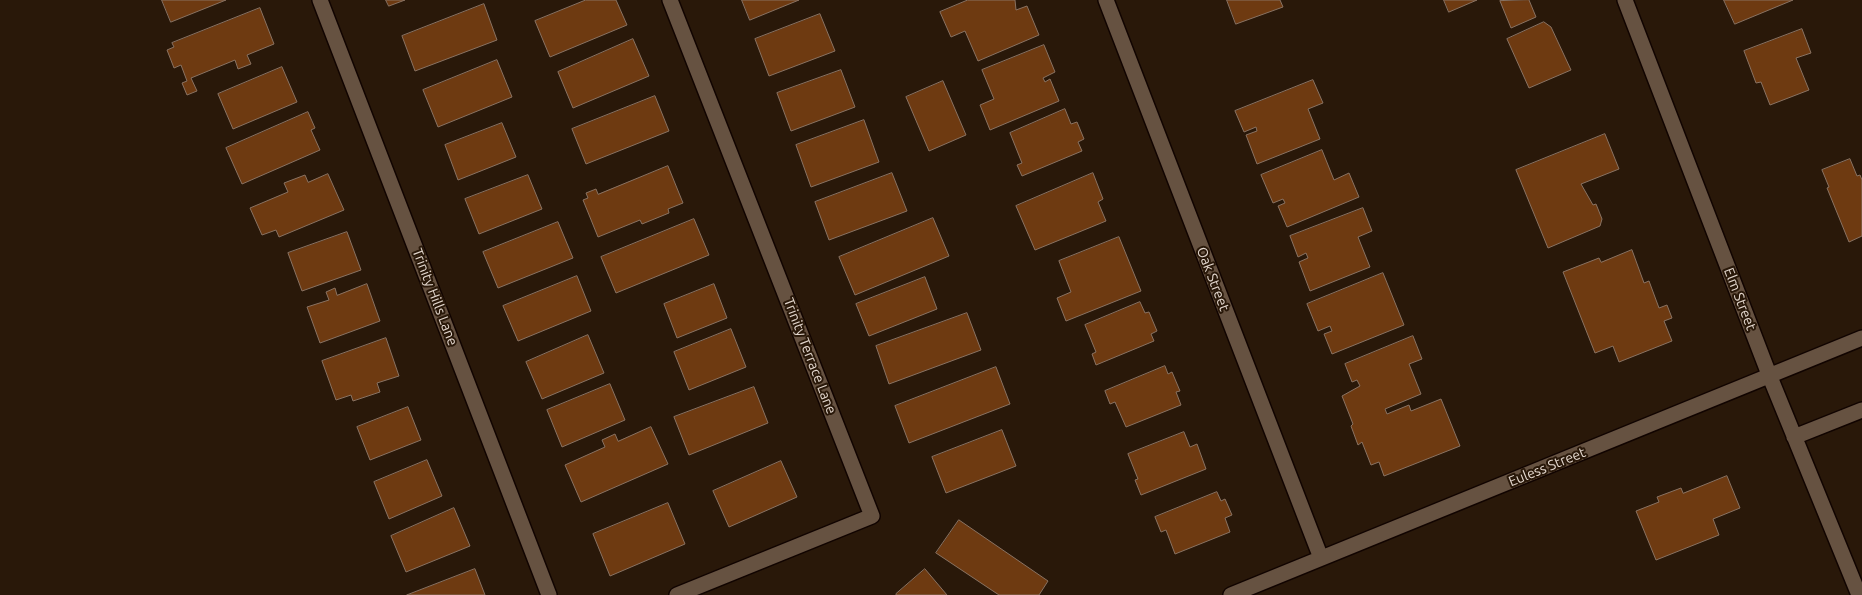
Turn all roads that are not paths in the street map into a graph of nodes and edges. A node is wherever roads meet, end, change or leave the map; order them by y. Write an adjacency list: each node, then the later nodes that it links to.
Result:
1 (320, 0): 10 (street, Trinity Hills Lane)
2 (670, 0): 11 (street, Trinity Terrace Lane)
3 (1106, 0): 9 (street, Oak Street)
4 (1625, 0): 6 (street, Elm Street)
5 (1862, 338): 6 (street, Euless Street)
6 (1770, 377): 8 (street, Elm Street); 9 (street, Euless Street)
7 (1862, 410): 8 (street)
8 (1794, 437): 13 (street, Elm Street)
9 (1321, 558): 12 (street, Euless Street)
10 (550, 595)
11 (677, 595)
12 (1231, 595)
13 (1859, 595)

